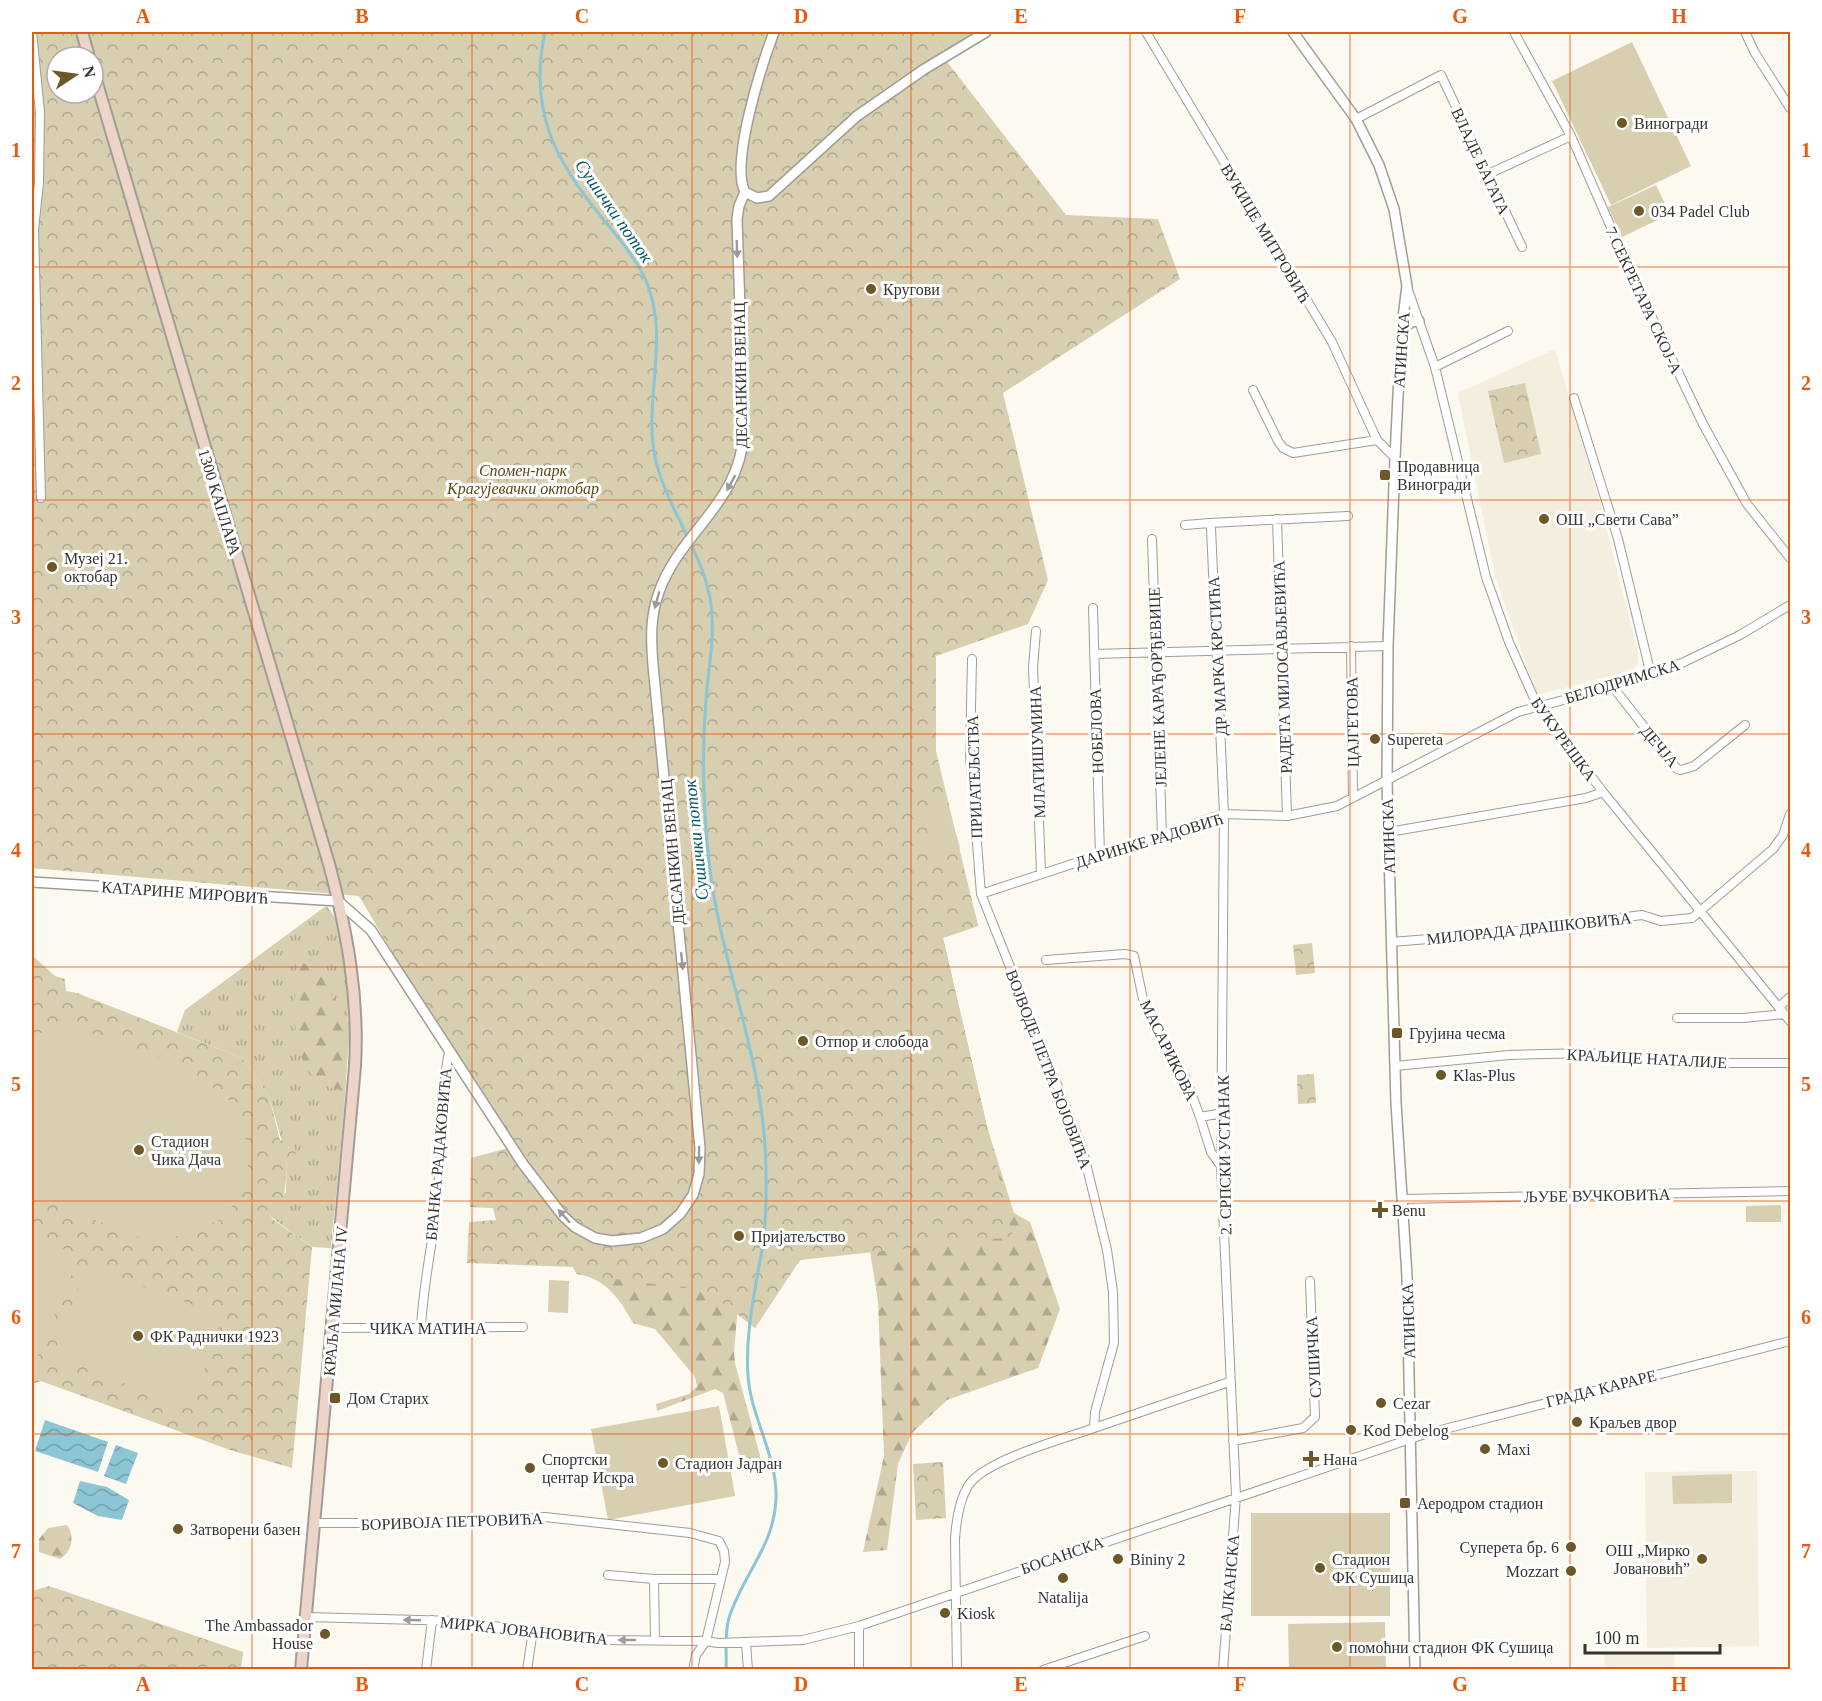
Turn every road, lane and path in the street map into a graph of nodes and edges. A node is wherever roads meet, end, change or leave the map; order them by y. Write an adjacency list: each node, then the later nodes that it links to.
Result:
1 (32, 32): 24 (street)
2 (774, 32): 13 (street, ДЕСАНКИН ВЕНАЦ)
3 (986, 32): 13 (street)
4 (1146, 32): 22 (street, ВУКИЦЕ МИТРОВИЋ)
5 (1293, 32): 10 (street, АТИНСКА)
6 (1514, 32): 11 (street, 7 СЕКРЕТАРА СКОЈ-А)
7 (1745, 32): 9 (street)
8 (103, 105): 57 (main road, 1300 КАПЛАРА)
9 (1791, 108)
10 (1356, 119): 12 (street, ВЛАДЕ БАГАТА); 15 (street, АТИНСКА)
11 (1571, 136): 12 (street); 30 (street, 7 СЕКРЕТАРА СКОЈ-А)
12 (1486, 175): 14 (street, ВЛАДЕ БАГАТА)
13 (745, 192): 67 (street, ДЕСАНКИН ВЕНАЦ, one-way to 67)
14 (1522, 247)
15 (1407, 286): 16 (street, БУКУРЕШКА); 18 (street, АТИНСКА)
16 (1419, 321): 18 (street); 19 (street, БУКУРЕШКА)
17 (1508, 331): 19 (street)
18 (1401, 333): 23 (street, АТИНСКА)
19 (1435, 367): 43 (street, БУКУРЕШКА)
20 (1253, 390): 22 (street)
21 (1574, 398): 41 (street)
22 (1377, 440): 23 (street, ВУКИЦЕ МИТРОВИЋ)
23 (1395, 458): 35 (street, АТИНСКА)
24 (41, 498)
25 (1348, 516): 26 (street)
26 (1277, 519): 27 (street); 36 (street, РАДЕТА МИЛОСАВЉЕВИЋА)
27 (1210, 524): 28 (street); 37 (street, ДР МАРКА КРСТИЋА)
28 (1185, 525)
29 (1152, 539): 38 (street, ЈЕЛЕНЕ КАРАЂОРЂЕВИЦЕ)
30 (1791, 558)
31 (1791, 605): 41 (street, БЕЛОДРИМСКА)
32 (1093, 608): 39 (street, НОБЕЛОВА)
33 (1036, 631): 54 (street, МЛАТИШУМИНА)
34 (1351, 646): 35 (street); 36 (street); 47 (street, ЦАЈГЕТОВА)
35 (1388, 646): 45 (street, АТИНСКА)
36 (1283, 648): 37 (street); 50 (street, РАДЕТА МИЛОСАВЉЕВИЋА)
37 (1217, 650): 38 (street); 48 (street, ДР МАРКА КРСТИЋА)
38 (1155, 651): 39 (street); 52 (street, ЈЕЛЕНЕ КАРАЂОРЂЕВИЦЕ)
39 (1094, 654): 53 (street, НОБЕЛОВА)
40 (972, 659): 56 (street, ПРИЈАТЕЉСТВА)
41 (1651, 675): 42 (street, БЕЛОДРИМСКА)
42 (1613, 687): 43 (street, БЕЛОДРИМСКА); 44 (street, ДЕЧЈА)
43 (1537, 705): 45 (street, БЕЛОДРИМСКА); 46 (street, БУКУРЕШКА)
44 (1745, 725)
45 (1387, 781): 47 (street, ДАРИНКЕ РАДОВИЋ); 51 (street, АТИНСКА)
46 (1603, 792): 51 (street); 58 (street, БУКУРЕШКА)
47 (1353, 798): 50 (street, ДАРИНКЕ РАДОВИЋ)
48 (1224, 814): 50 (street, ДАРИНКЕ РАДОВИЋ); 52 (street, ДАРИНКЕ РАДОВИЋ); 70 (street, 2. СРПСКИ УСТАНАК)
49 (1791, 814): 58 (street)
50 (1287, 816)
51 (1389, 832): 61 (street, АТИНСКА)
52 (1162, 835): 53 (street, ДАРИНКЕ РАДОВИЋ)
53 (1100, 855): 54 (street, ДАРИНКЕ РАДОВИЋ)
54 (1041, 873): 56 (street, ДАРИНКЕ РАДОВИЋ)
55 (32, 882): 57 (street, КАТАРИНЕ МИРОВИЋ)
56 (981, 894): 81 (street, ВОЈВОДЕ ПЕТРА БОЈОВИЋА)
57 (338, 901): 59 (street, ДЕСАНКИН ВЕНАЦ); 60 (main road, 1300 КАПЛАРА)
58 (1700, 912): 61 (street, МИЛОРАДА ДРАШКОВИЋА); 64 (street, БУКУРЕШКА)
59 (364, 923): 60 (street); 67 (street, ДЕСАНКИН ВЕНАЦ)
60 (346, 933): 77 (main road, КРАЉА МИЛАНА IV)
61 (1392, 942): 69 (street, АТИНСКА)
62 (1046, 960): 71 (street, МАСАРИКОВА)
63 (1791, 997): 64 (street)
64 (1779, 1007): 66 (street, БУКУРЕШКА)
65 (1677, 1018): 66 (street)
66 (1788, 1018)
67 (448, 1052): 78 (street, БРАНКА РАДАКОВИЋА)
68 (1791, 1063): 69 (street, КРАЉИЦЕ НАТАЛИЈЕ)
69 (1395, 1066): 74 (street, АТИНСКА)
70 (1223, 1113): 71 (street, МАСАРИКОВА); 72 (street, 2. СРПСКИ УСТАНАК)
71 (1200, 1118): 72 (street)
72 (1221, 1166): 80 (street, 2. СРПСКИ УСТАНАК)
73 (1791, 1191): 74 (street, ЉУБЕ ВУЧКОВИЋА)
74 (1403, 1199): 82 (street, АТИНСКА)
75 (1310, 1281): 83 (street, СУШИЧКА)
76 (523, 1327): 78 (street, ЧИКА МАТИНА)
77 (333, 1328): 78 (street, ЧИКА МАТИНА); 85 (main road, КРАЉА МИЛАНА IV)
78 (421, 1328)
79 (1791, 1341): 82 (street, ГРАДА КАРАРЕ)
80 (1229, 1382): 81 (street); 83 (street, 2. СРПСКИ УСТАНАК)
81 (1094, 1428): 89 (street)
82 (1412, 1438): 84 (street, БОСАНСКА); 107 (street, АТИНСКА)
83 (1233, 1441): 84 (street, 2. СРПСКИ УСТАНАК)
84 (1236, 1496): 89 (street, БОСАНСКА); 106 (street, БАЛКАНСКА)
85 (315, 1524): 88 (street, БОРИВОЈА ПЕТРОВИЋА); 90 (main road, КРАЉА МИЛАНА IV)
86 (608, 1575): 87 (street)
87 (654, 1579): 88 (street); 95 (street)
88 (721, 1579): 96 (street)
89 (956, 1591): 92 (street, БОСАНСКА); 104 (street)
90 (306, 1617): 91 (street, МИРКА ЈОВАНОВИЋА, one-way to 90); 98 (main road, КРАЉА МИЛАНА IV)
91 (432, 1620): 93 (street, МИРКА ЈОВАНОВИЋА); 99 (street)
92 (859, 1626): 97 (street, БОСАНСКА); 103 (street)
93 (533, 1630): 95 (street, МИРКА ЈОВАНОВИЋА, one-way to 93); 100 (street)
94 (1145, 1636): 105 (street)
95 (655, 1640): 96 (street, МИРКА ЈОВАНОВИЋА)
96 (706, 1641): 97 (street, БОСАНСКА); 101 (street)
97 (746, 1643): 102 (street)
98 (301, 1670)
99 (426, 1670)
100 (527, 1670)
101 (693, 1670)
102 (748, 1670)
103 (859, 1670)
104 (957, 1670)
105 (1043, 1670)
106 (1223, 1670)
107 (1415, 1670)

